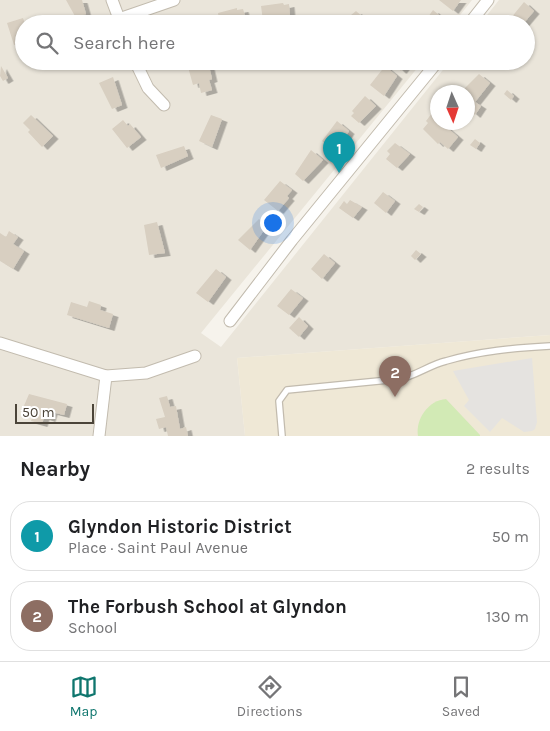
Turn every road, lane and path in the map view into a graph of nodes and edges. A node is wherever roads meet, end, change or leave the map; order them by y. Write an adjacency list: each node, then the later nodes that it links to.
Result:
1 (112, 0): 4 (street)
2 (174, 0): 5 (street)
3 (488, 0): 6 (street)
4 (118, 15)
5 (135, 15)
6 (476, 15)
7 (139, 70): 9 (street)
8 (431, 70): 10 (street)
9 (164, 105)
10 (230, 321)
11 (0, 343): 14 (street)
12 (550, 346): 16 (lane)
13 (195, 356): 14 (street)
14 (106, 376): 15 (street)
15 (99, 436)
16 (282, 436)

